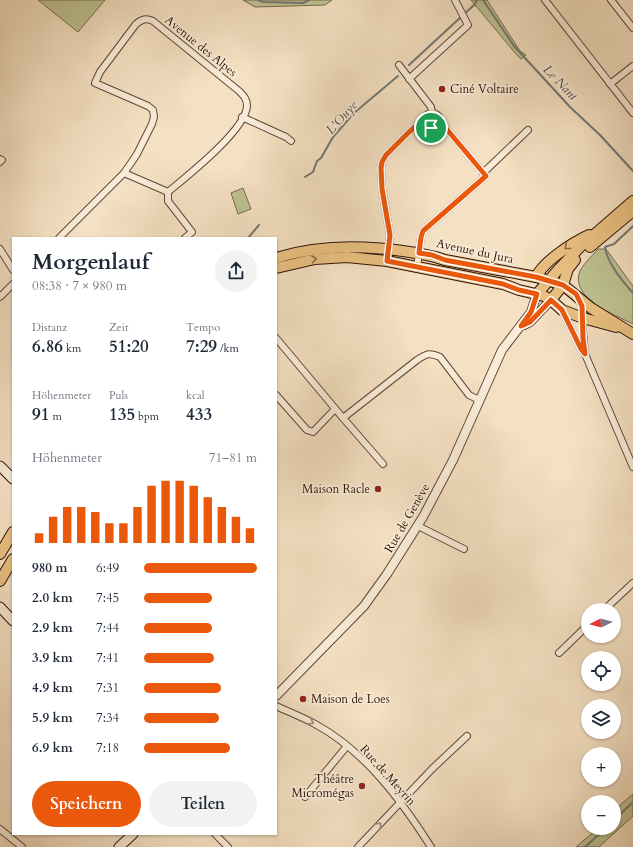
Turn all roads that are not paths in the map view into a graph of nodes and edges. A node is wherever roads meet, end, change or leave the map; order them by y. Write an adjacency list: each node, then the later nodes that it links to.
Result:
1 (455, 0): 7 (street)
2 (545, 0): 8 (street)
3 (611, 0): 4 (street)
4 (633, 28)
5 (399, 65): 7 (street)
6 (633, 66): 8 (street)
7 (409, 79): 9 (street)
8 (610, 84): 10 (street)
9 (432, 113): 12 (street); 13 (street)
10 (633, 113)
11 (242, 117): 15 (street); 18 (street, Avenue des Alpes); 20 (street, Avenue des Alpes)
12 (439, 120): 13 (street); 19 (street)
13 (424, 123): 26 (street)
14 (528, 130): 19 (street)
15 (291, 141)
16 (0, 159): 17 (street)
17 (0, 162)
18 (124, 173): 20 (street); 24 (street, Avenue des Alpes)
19 (485, 174): 28 (street)
20 (168, 192): 25 (street)
21 (633, 201): 23 (main road)
22 (633, 211): 37 (main road)
23 (601, 228): 34 (main road, one-way to 34); 35 (main road)
24 (60, 237)
25 (186, 237)
26 (389, 249): 28 (main road, Avenue du Jura); 29 (main road, Avenue du Jura); 30 (street)
27 (0, 250): 32 (street)
28 (419, 253): 31 (street); 34 (main road, Avenue du Jura)
29 (277, 258)
30 (387, 261): 31 (main road); 33 (main road, one-way to 30)
31 (417, 267): 38 (main road)
32 (12, 268)
33 (277, 268)
34 (536, 277): 35 (main road, Avenue du Jura)
35 (549, 281): 37 (main road, Avenue du Jura); 38 (main road)
36 (12, 285): 40 (street)
37 (563, 285): 39 (main road, Avenue du Jura); 41 (main road)
38 (537, 294): 41 (main road); 44 (street, Rue de Genève)
39 (576, 294): 43 (street); 45 (main road, Avenue du Jura)
40 (0, 297)
41 (551, 300): 42 (main road); 44 (street, Rue de Genève)
42 (562, 310): 43 (main road); 47 (street)
43 (583, 318): 45 (main road); 47 (street)
44 (521, 326): 49 (street, Rue de Genève)
45 (630, 332)
46 (277, 339): 50 (street)
47 (585, 354): 54 (street)
48 (277, 396): 50 (street)
49 (479, 400): 51 (street); 56 (street, Rue de Genève)
50 (335, 409): 51 (street)
51 (343, 418): 52 (street)
52 (384, 464)
53 (0, 466): 55 (main road)
54 (633, 467)
55 (12, 478)
56 (418, 526): 58 (street); 68 (street, Rue de Genève)
57 (12, 534): 59 (main road)
58 (464, 549)
59 (0, 554)
60 (12, 561): 61 (main road)
61 (0, 581)
62 (633, 583): 63 (street)
63 (612, 603)
64 (0, 607): 65 (main road)
65 (12, 620)
66 (581, 632): 67 (street)
67 (559, 653)
68 (277, 695)
69 (277, 706): 71 (street, Rue de Meyrin, one-way to 71)
70 (467, 736): 73 (street)
71 (347, 746): 72 (street); 73 (street, Rue de Meyrin)
72 (305, 797)
73 (400, 802): 80 (street, one-way to 73); 81 (street, Rue de Meyrin)
74 (0, 829): 77 (street)
75 (132, 835): 78 (main road)
76 (216, 835): 79 (street)
77 (22, 847)
78 (119, 847)
79 (228, 847)
80 (358, 847)
81 (431, 847)

